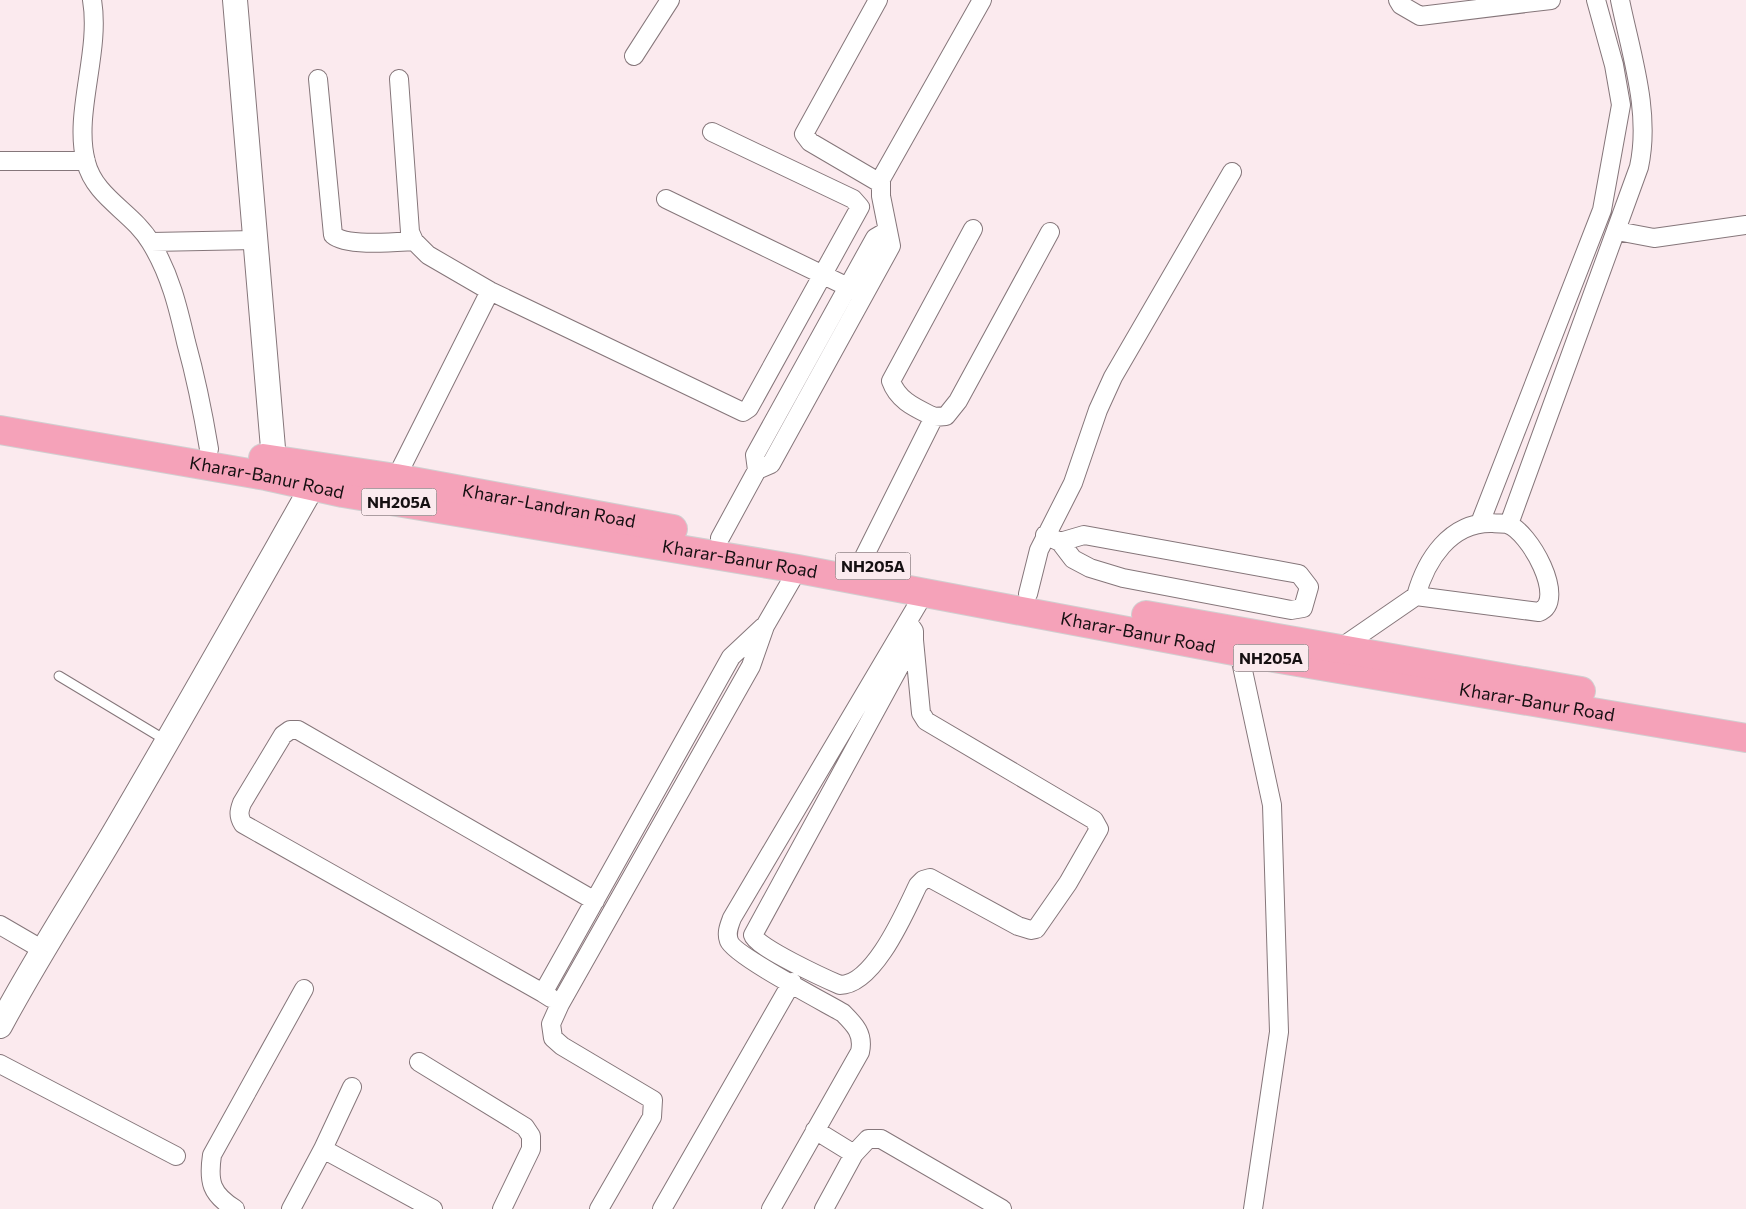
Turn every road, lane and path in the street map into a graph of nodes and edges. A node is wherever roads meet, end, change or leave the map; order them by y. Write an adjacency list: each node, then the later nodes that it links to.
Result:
1 (92, 0): 15 (street)
2 (235, 0): 24 (street)
3 (670, 0): 10 (street)
4 (878, 0): 17 (street)
5 (982, 0): 17 (street)
6 (1551, 0): 9 (street)
7 (1596, 0): 41 (street)
8 (1620, 0): 22 (street)
9 (1407, 3)
10 (634, 56)
11 (318, 79): 26 (street)
12 (399, 79): 26 (street)
13 (712, 132): 27 (street)
14 (0, 161): 15 (street)
15 (86, 161): 25 (street)
16 (1232, 172): 44 (street)
17 (880, 183): 21 (street)
18 (666, 199): 27 (street)
19 (1746, 225): 22 (street)
20 (973, 229): 32 (street)
21 (887, 231): 28 (street); 35 (street)
22 (1617, 231): 42 (street)
23 (1050, 232): 32 (street)
24 (255, 240): 25 (street); 37 (street)
25 (151, 242): 36 (street)
26 (414, 242): 29 (street)
27 (824, 276): 28 (street); 31 (street)
28 (848, 287): 33 (street)
29 (490, 291): 31 (street); 40 (street)
30 (0, 412): 36 (highway, Kharar-Landran Road / NH205A)
31 (743, 412): 33 (street)
32 (934, 417): 45 (street)
33 (771, 427): 35 (street); 38 (street)
34 (0, 430): 37 (highway, Kharar-Banur Road / NH205A)
35 (787, 434): 38 (street)
36 (209, 449): 37 (highway, Kharar-Landran Road / NH205A)
37 (272, 469): 39 (highway, Kharar-Landran Road / NH205A)
38 (758, 470): 43 (street)
39 (316, 477): 40 (highway, Kharar-Landran Road / NH205A); 47 (highway, Kharar-Banur Road / NH205A); 59 (street)
40 (396, 478): 43 (highway, Kharar-Landran Road / NH205A)
41 (1480, 523): 42 (street); 50 (street)
42 (1509, 524): 50 (street)
43 (720, 538): 46 (highway, Kharar-Landran Road / NH205A)
44 (1052, 539): 44 (street); 49 (street)
45 (861, 563): 46 (highway, Kharar-Landran Road / NH205A); 49 (highway, Kharar-Landran Road / NH205A)
46 (829, 566): 47 (highway, Kharar-Banur Road / NH205A); 48 (highway, Kharar-Banur Road / NH205A)
47 (798, 569): 52 (street)
48 (925, 592): 51 (street); 54 (highway, Kharar-Banur Road / NH205A)
49 (1028, 594): 54 (highway, Kharar-Landran Road / NH205A)
50 (1416, 596): 55 (street)
51 (908, 622): 53 (street); 63 (street)
52 (764, 626): 60 (street); 66 (street)
53 (914, 640): 53 (street)
54 (1240, 642): 55 (highway, Kharar-Landran Road / NH205A); 58 (highway, Kharar-Banur Road / NH205A); 84 (street)
55 (1339, 649): 57 (highway, Kharar-Landran Road / NH205A)
56 (59, 676): 59 (lane)
57 (1746, 720)
58 (1746, 738)
59 (167, 742): 62 (street)
60 (594, 901): 65 (street); 65 (street)
61 (0, 925): 62 (street)
62 (43, 950): 67 (street)
63 (792, 982): 71 (street); 80 (street)
64 (304, 989): 75 (street)
65 (543, 993): 66 (street)
66 (560, 1004): 79 (street)
67 (0, 1026)
68 (419, 1062): 78 (street)
69 (0, 1064): 74 (street)
70 (352, 1087): 72 (street)
71 (815, 1130): 73 (street); 81 (street)
72 (323, 1149): 76 (street); 77 (street)
73 (854, 1154): 82 (street); 83 (street)
74 (176, 1156)
75 (236, 1209)
76 (291, 1209)
77 (433, 1209)
78 (502, 1209)
79 (599, 1209)
80 (662, 1209)
81 (771, 1209)
82 (824, 1209)
83 (1002, 1209)
84 (1253, 1209)

